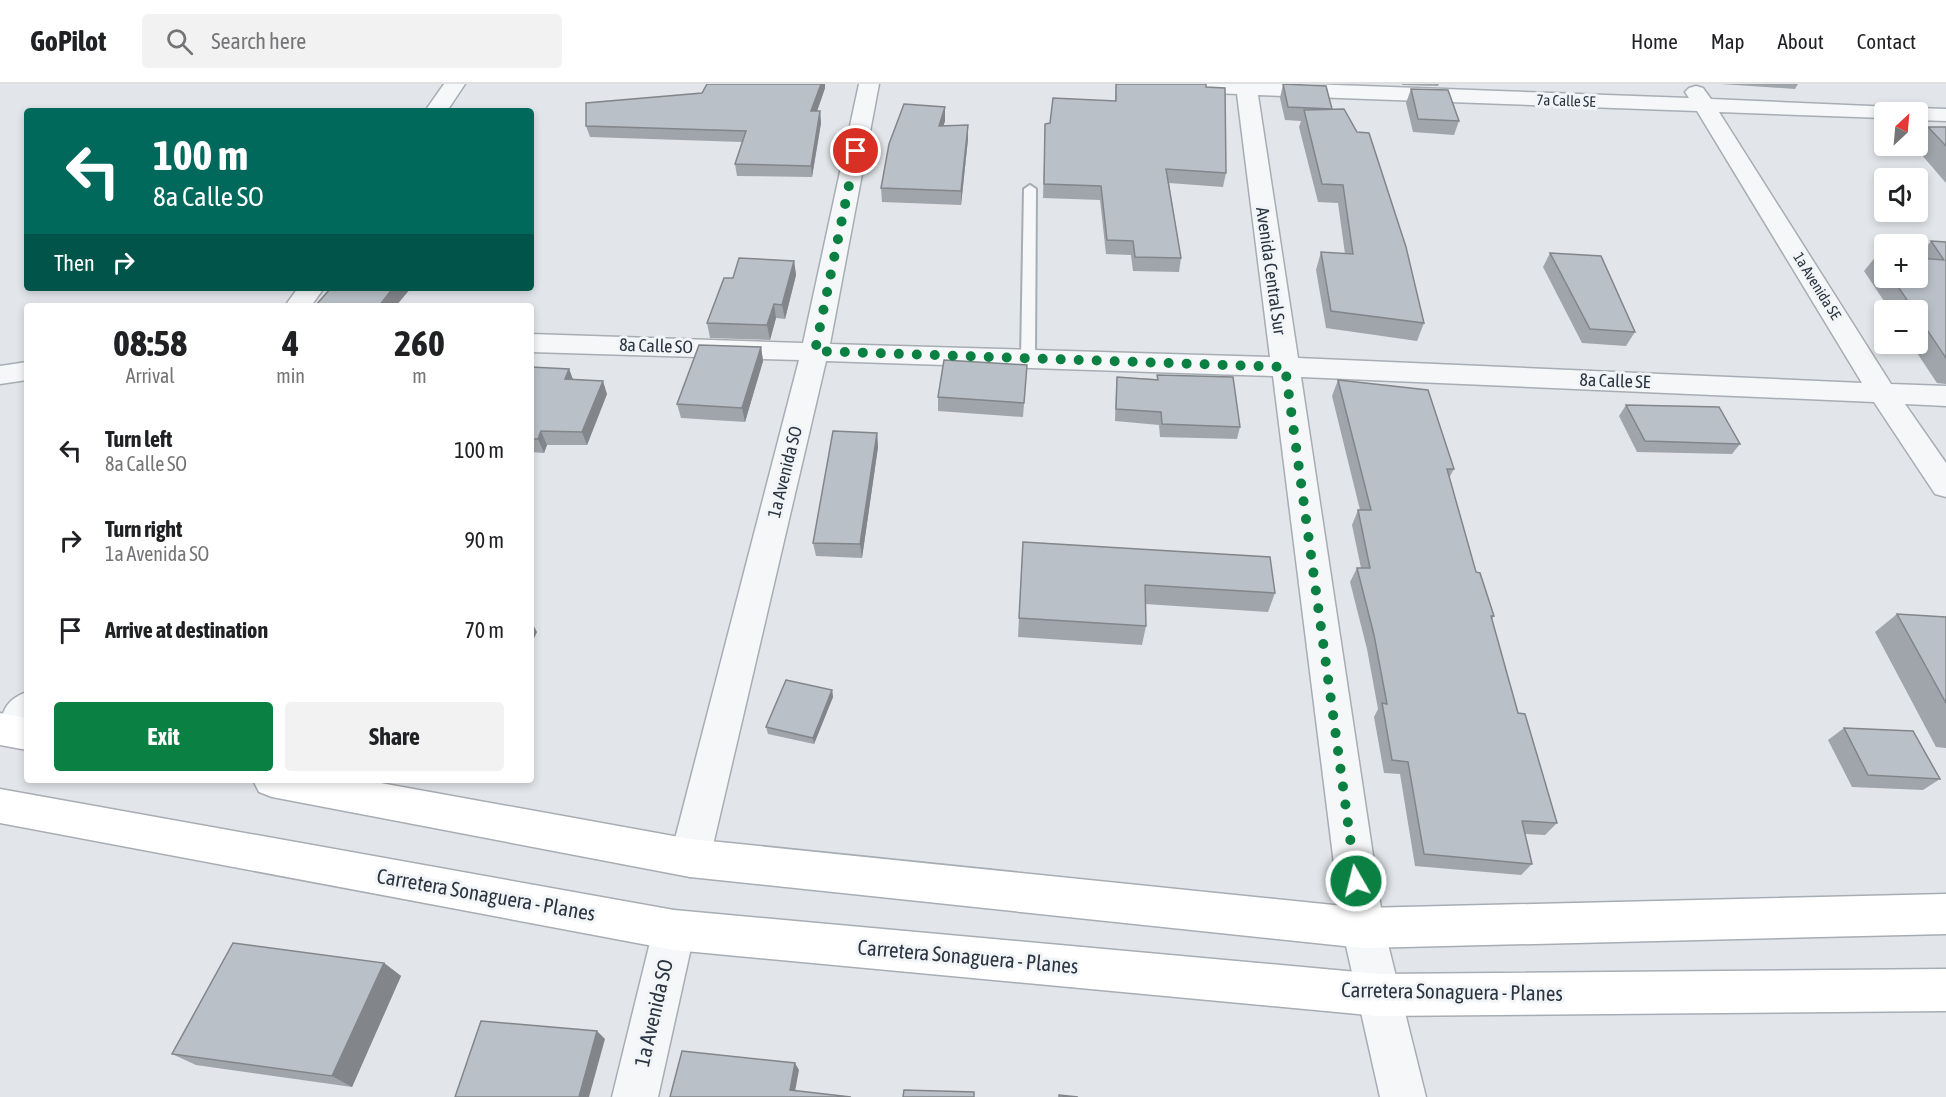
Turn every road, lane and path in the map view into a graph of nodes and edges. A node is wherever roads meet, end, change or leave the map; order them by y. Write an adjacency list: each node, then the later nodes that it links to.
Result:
1 (455, 84): 7 (street)
2 (869, 84): 13 (street, 1a Avenida SO)
3 (1143, 84): 5 (street, 7a Calle SE)
4 (1690, 84): 6 (street, 1a Avenida SE)
5 (1246, 86): 6 (street, 7a Calle SE); 15 (street, Avenida Central Sur)
6 (1705, 106): 8 (street, 7a Calle SE); 18 (street, 1a Avenida SE)
7 (438, 108)
8 (1874, 112)
9 (1928, 114): 10 (street)
10 (1946, 115)
11 (1030, 189): 14 (lane)
12 (534, 343): 13 (street, 8a Calle SO)
13 (815, 351): 14 (street, 8a Calle SO); 23 (street, 1a Avenida SO)
14 (1029, 358): 15 (street, 8a Calle SO)
15 (1285, 367): 18 (street, 8a Calle SE); 25 (street, Avenida Central Sur)
16 (24, 371): 17 (street)
17 (0, 375)
18 (1882, 392): 19 (street, 8a Calle SE); 20 (street, 1a Avenida SE)
19 (1946, 396)
20 (1946, 486)
21 (288, 783): 23 (main road)
22 (0, 806): 26 (main road, Carretera Sonaguera - Planes)
23 (690, 858): 25 (main road)
24 (1946, 914): 25 (main road)
25 (1363, 928): 28 (street, Avenida Central Sur)
26 (674, 930): 28 (main road, Carretera Sonaguera - Planes); 29 (street, 1a Avenida SO)
27 (1946, 990): 28 (main road, Carretera Sonaguera - Planes)
28 (1379, 996): 30 (street, Avenida Central Sur)
29 (635, 1097)
30 (1403, 1097)

